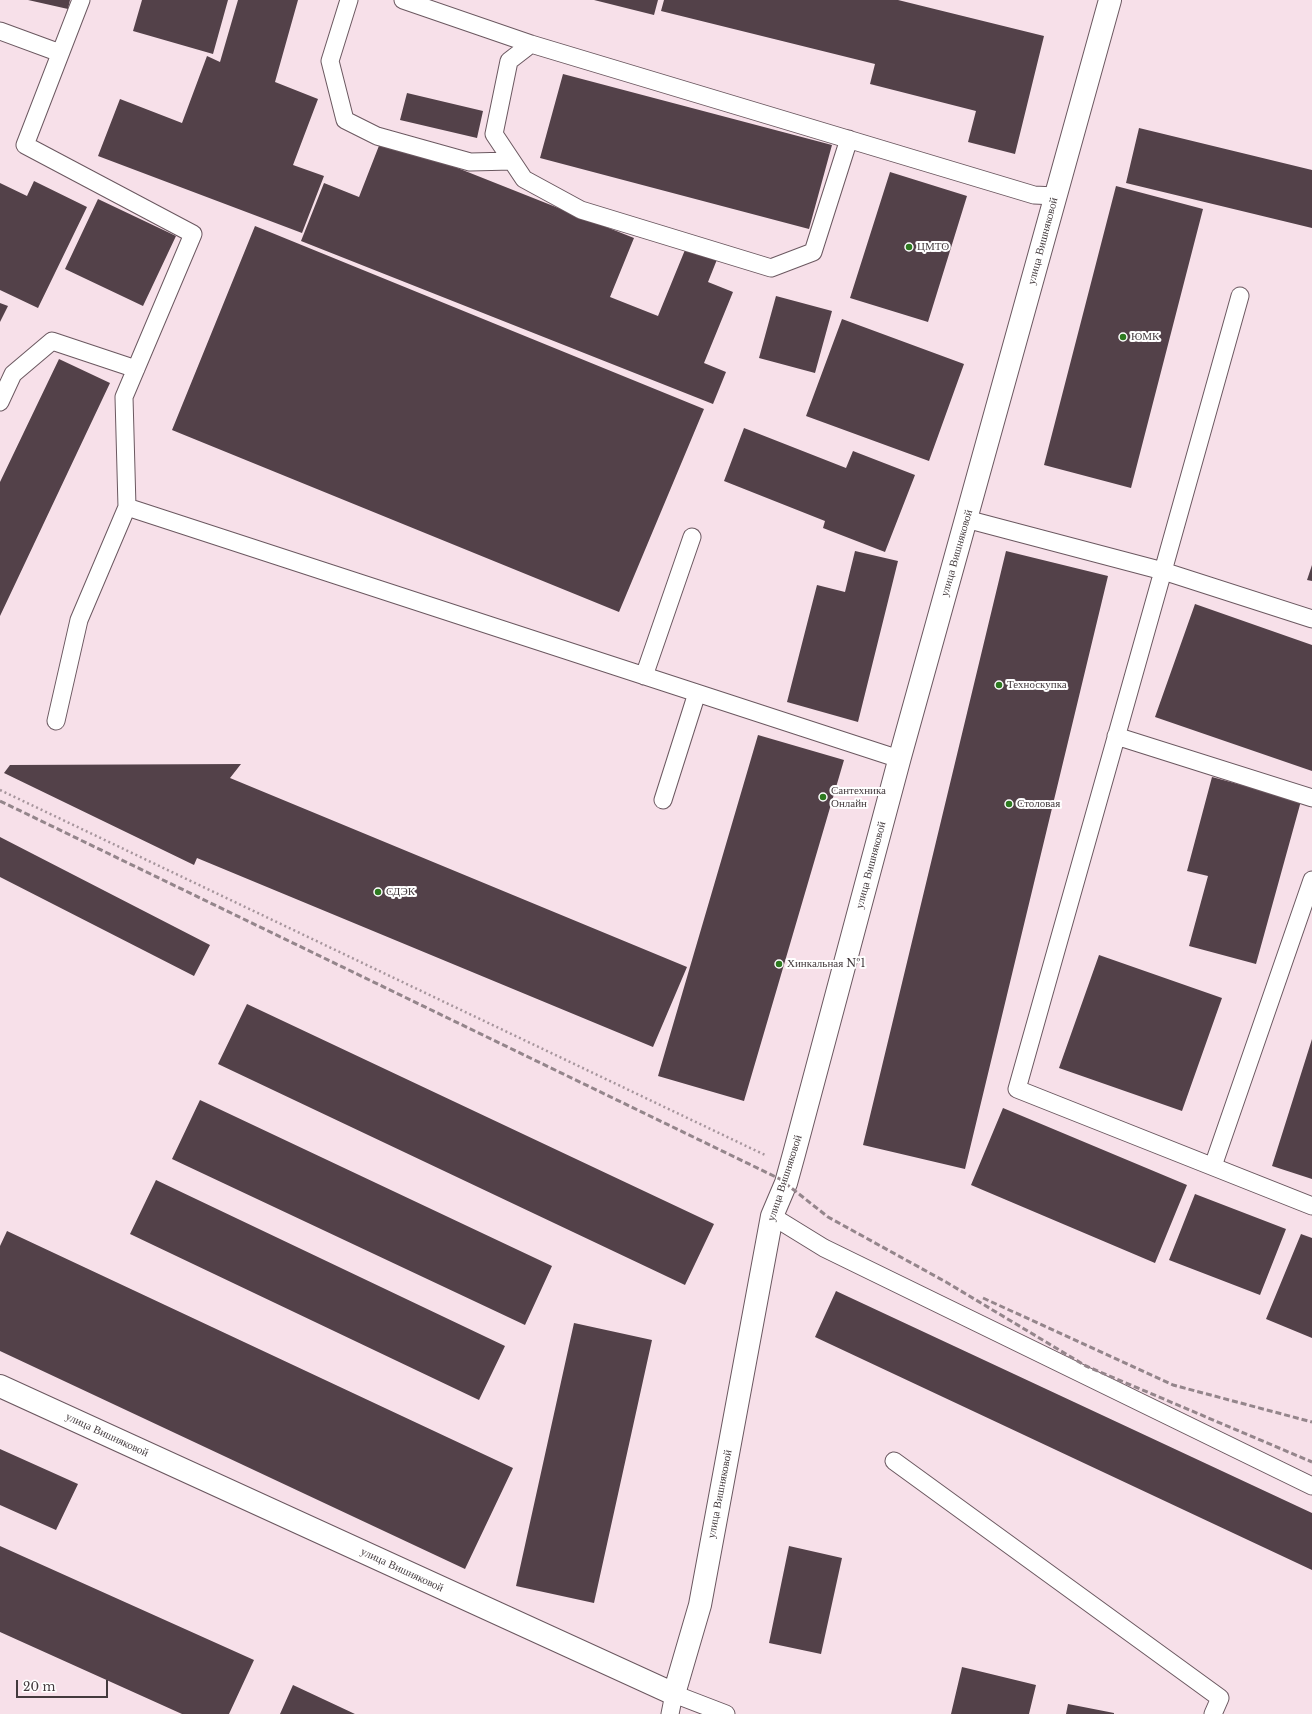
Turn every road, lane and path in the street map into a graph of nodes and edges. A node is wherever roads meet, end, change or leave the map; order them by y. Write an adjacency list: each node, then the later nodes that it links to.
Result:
1 (81, 0): 7 (lane)
2 (349, 0): 9 (lane)
3 (403, 0): 6 (lane)
4 (1110, 0): 10 (street, улица Вишняковой)
5 (0, 31): 7 (lane)
6 (531, 44): 8 (lane); 9 (lane)
7 (60, 53): 12 (lane)
8 (849, 139): 9 (lane); 10 (lane)
9 (512, 161)
10 (1055, 196): 15 (street, улица Вишняковой)
11 (1240, 296): 17 (lane)
12 (136, 369): 13 (lane); 14 (lane)
13 (0, 402)
14 (127, 507): 19 (lane); 21 (lane)
15 (966, 519): 17 (lane); 23 (street, улица Вишняковой)
16 (692, 537): 19 (lane)
17 (1163, 571): 18 (lane); 22 (lane)
18 (1312, 619)
19 (644, 676): 20 (lane)
20 (697, 693): 23 (lane); 26 (lane)
21 (56, 721)
22 (1116, 736): 25 (lane); 29 (lane)
23 (900, 757): 28 (street, улица Вишняковой)
24 (0, 790): 28 (path)
25 (1312, 798)
26 (663, 800)
27 (1312, 880): 29 (lane)
28 (794, 1154): 31 (street, улица Вишняковой)
29 (1213, 1166): 30 (lane)
30 (1312, 1206)
31 (772, 1216): 34 (lane); 35 (street, улица Вишняковой)
32 (0, 1386): 35 (street, улица Вишняковой)
33 (894, 1461): 37 (lane)
34 (1312, 1486)
35 (672, 1704): 36 (lane)
36 (726, 1714)
37 (1213, 1714)

